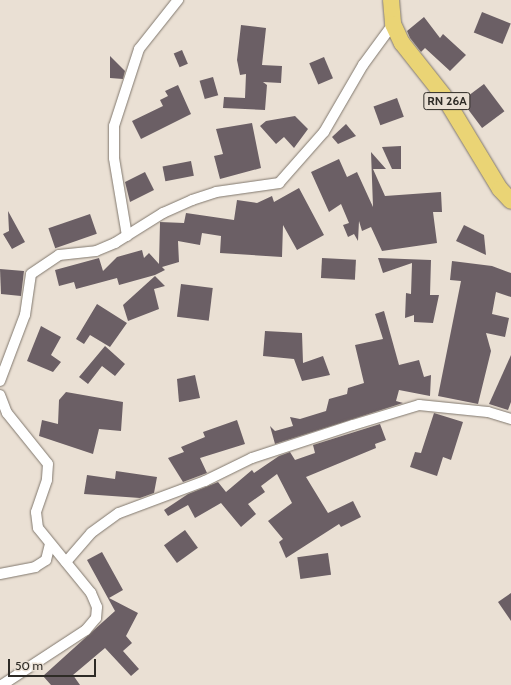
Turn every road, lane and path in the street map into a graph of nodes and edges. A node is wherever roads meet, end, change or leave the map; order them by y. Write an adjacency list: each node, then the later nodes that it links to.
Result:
1 (178, 0): 5 (street)
2 (391, 0): 3 (main road, RN 26A)
3 (393, 24): 4 (main road, RN 26A); 5 (street)
4 (511, 201)
5 (126, 236): 6 (street)
6 (0, 381)
7 (0, 396): 9 (street)
8 (511, 420): 10 (street)
9 (50, 544): 10 (street); 11 (street)
10 (66, 562): 12 (street)
11 (0, 574)
12 (2, 685)

